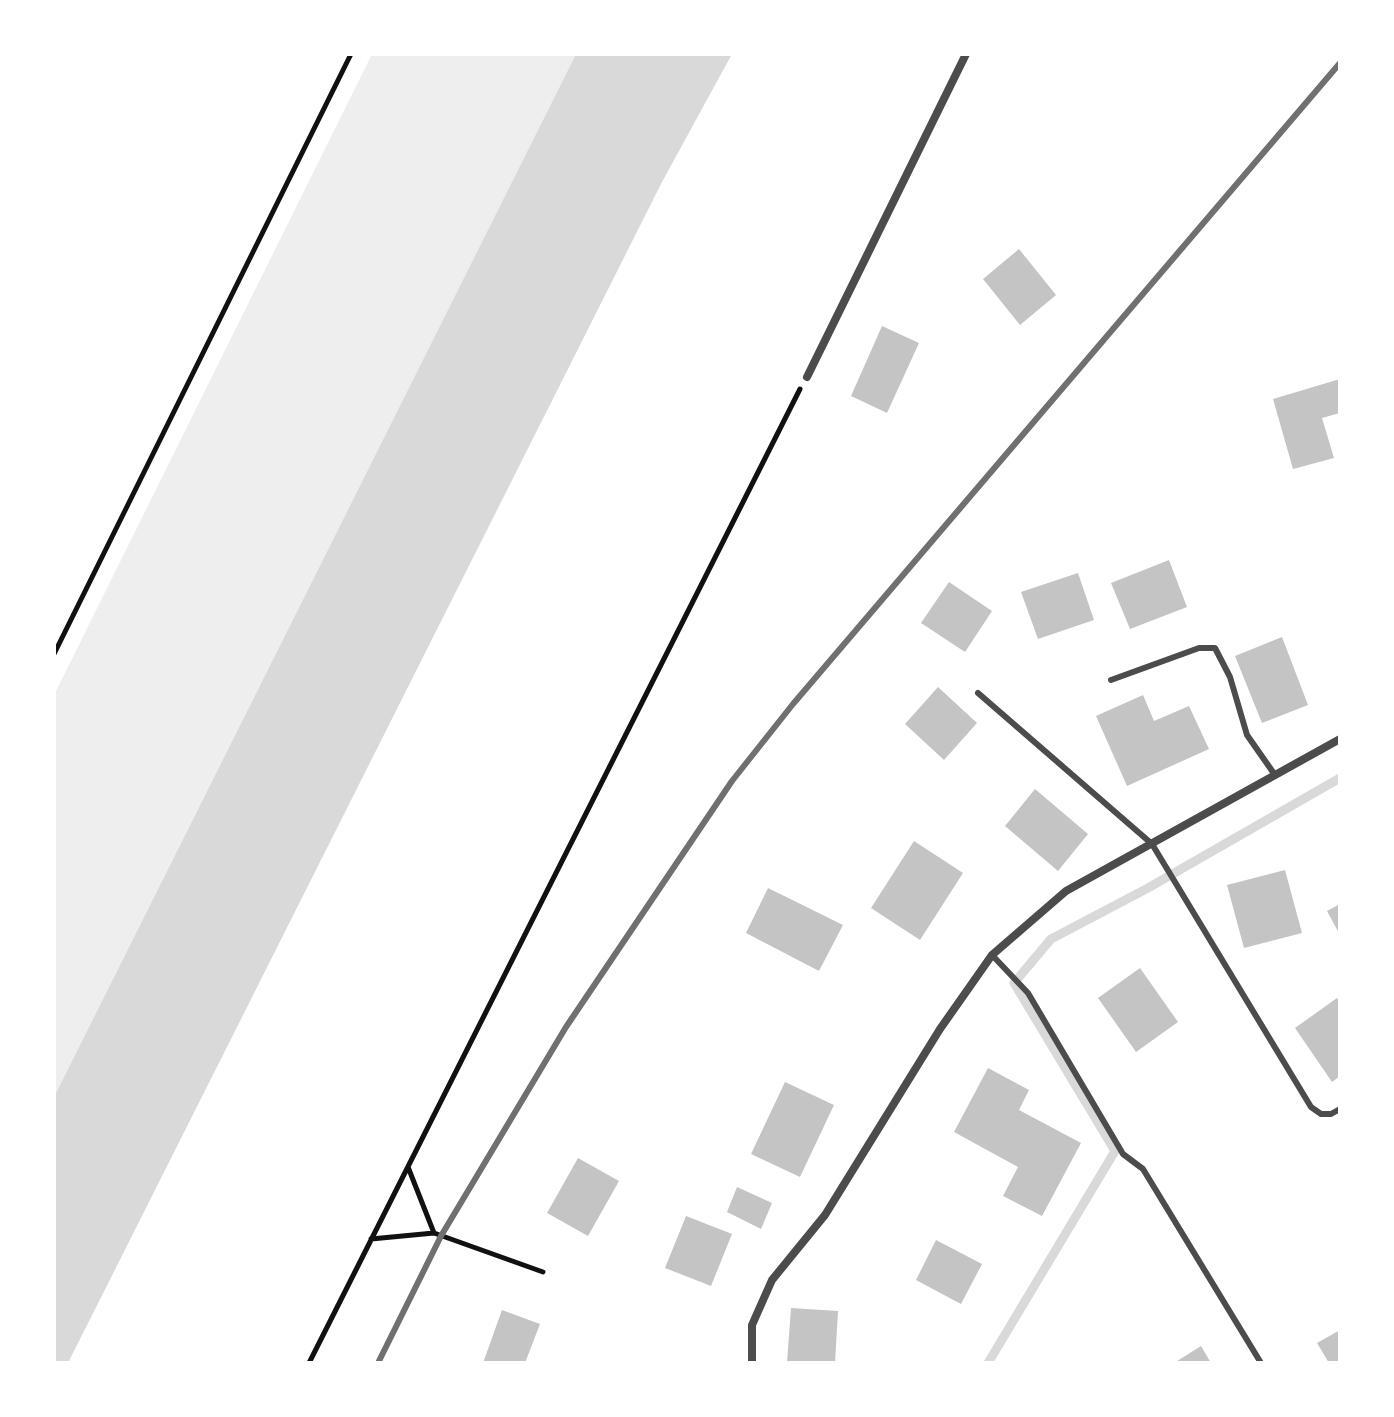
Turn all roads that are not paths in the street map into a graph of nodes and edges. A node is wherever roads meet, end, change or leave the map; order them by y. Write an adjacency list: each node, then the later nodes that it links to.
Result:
1 (966, 54): 2 (street)
2 (807, 377)
3 (1111, 680): 6 (lane)
4 (978, 693): 7 (lane)
5 (1340, 739): 6 (street)
6 (1275, 775): 7 (street)
7 (1152, 844): 8 (street); 9 (lane)
8 (992, 955): 10 (street); 11 (lane)
9 (1340, 1109)
10 (752, 1363)
11 (1261, 1363)

